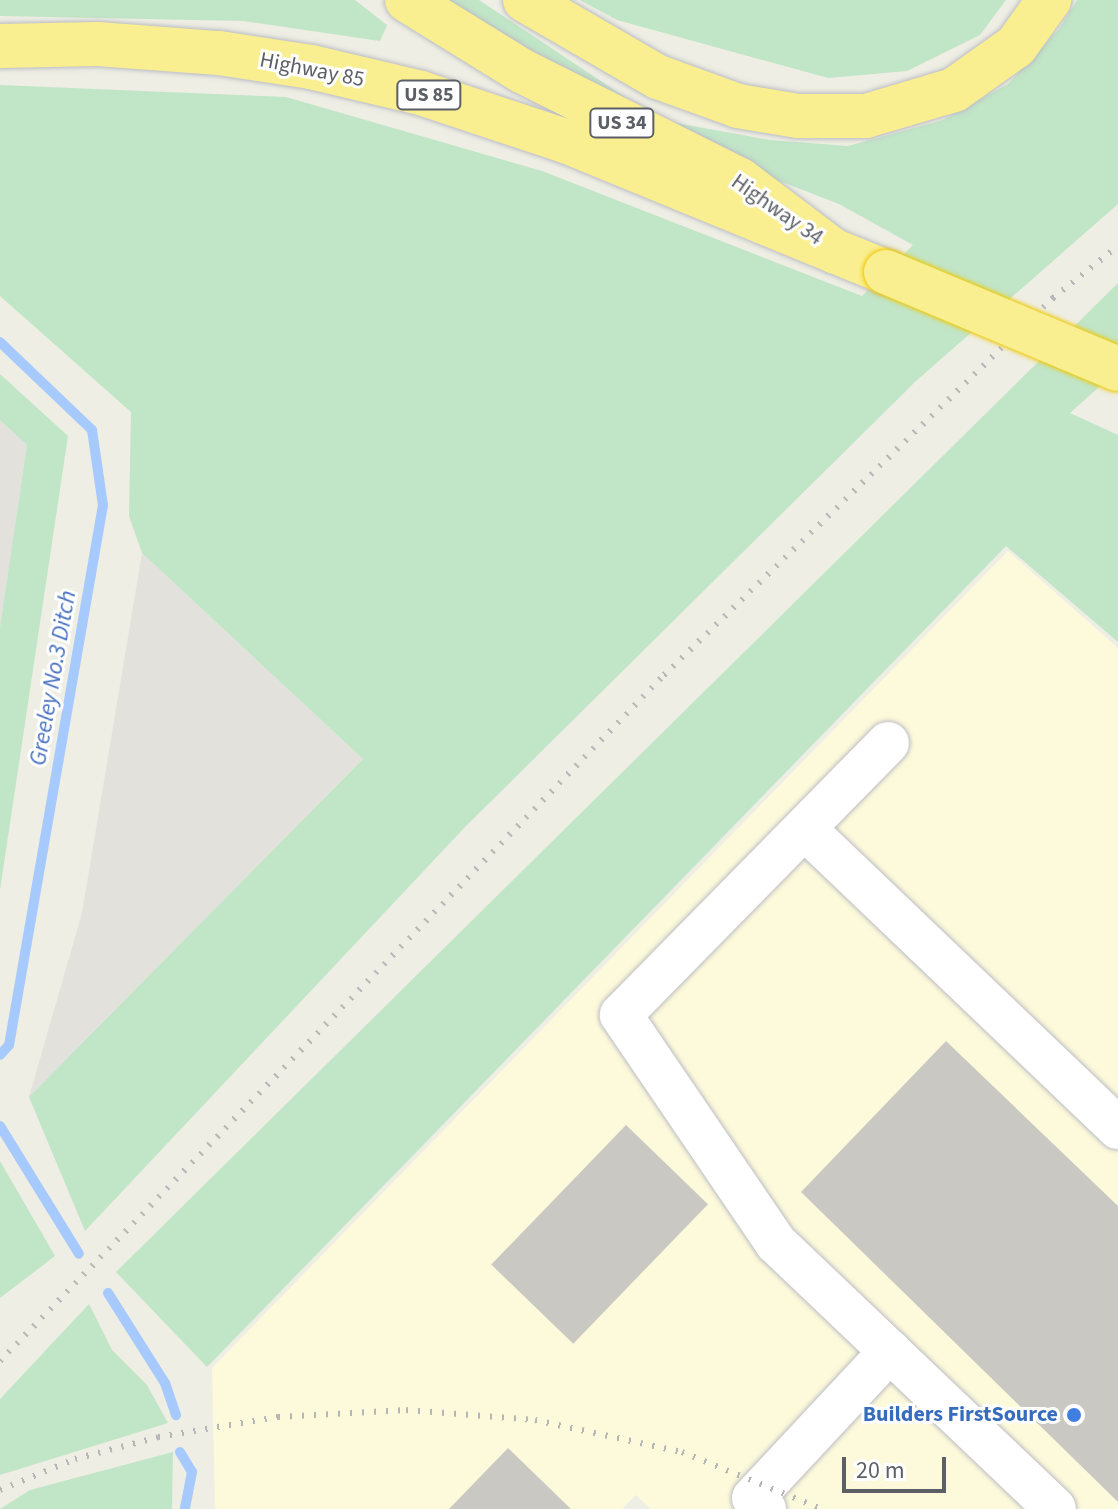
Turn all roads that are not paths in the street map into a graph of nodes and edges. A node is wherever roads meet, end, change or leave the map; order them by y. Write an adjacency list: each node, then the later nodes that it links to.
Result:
1 (407, 0): 5 (highway, Highway 34 / US 34)
2 (525, 0): 3 (highway)
3 (1049, 0)
4 (0, 46): 5 (highway, Highway 85 / US 85)
5 (834, 251): 6 (highway, Highway 34 / US 34, bridge)
6 (1118, 369)
7 (888, 743): 8 (lane)
8 (805, 829): 9 (lane); 10 (lane)
9 (1118, 1128)
10 (890, 1351): 11 (lane); 12 (lane)
11 (765, 1509)
12 (1055, 1509)

